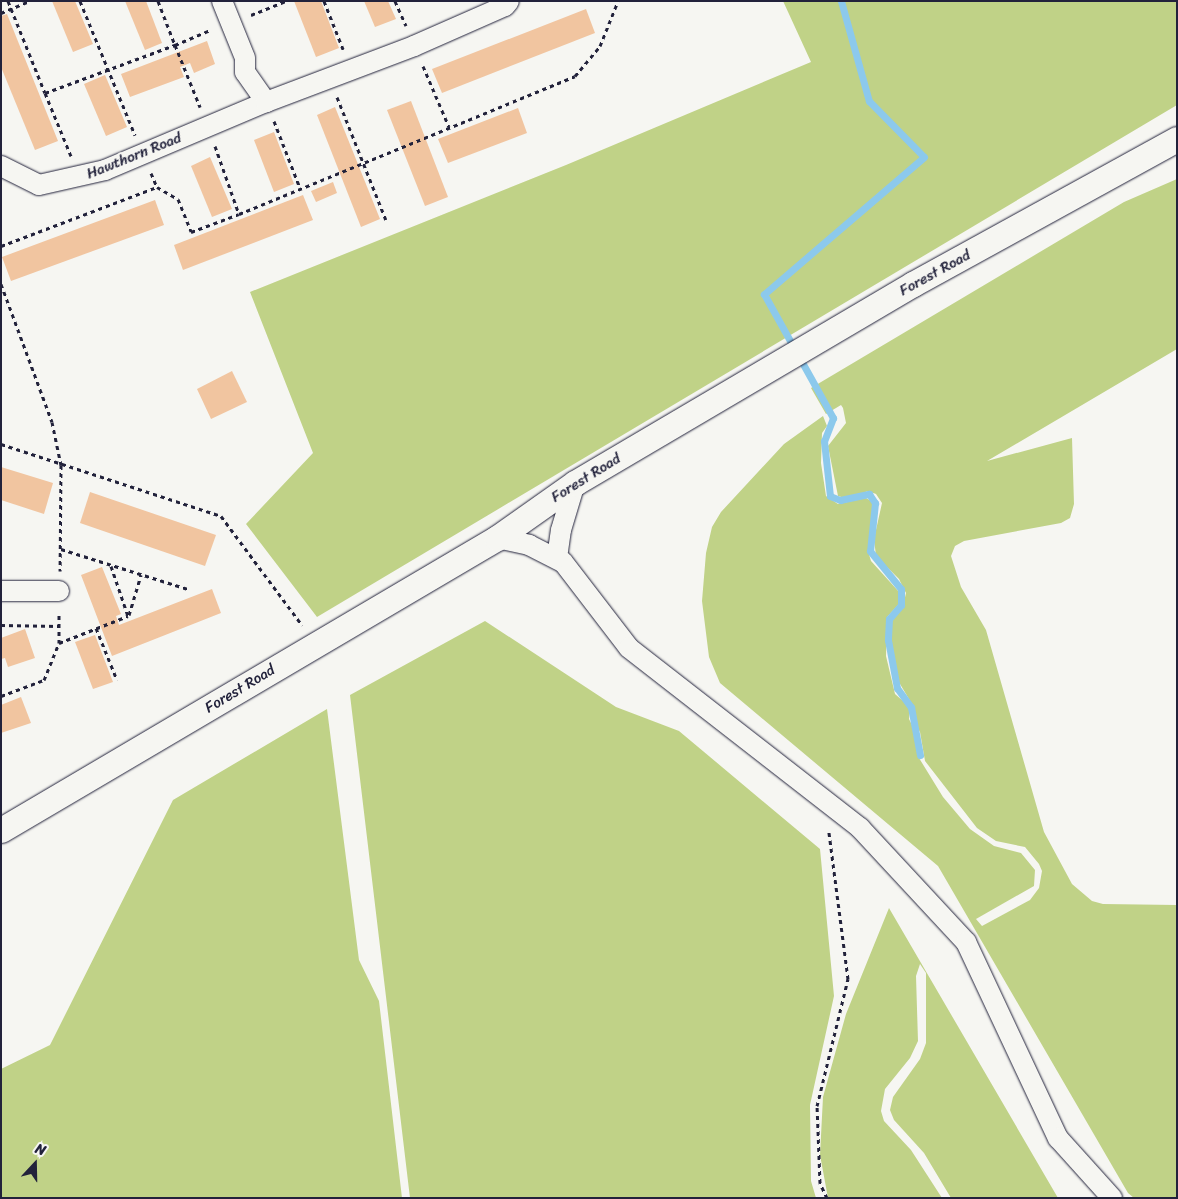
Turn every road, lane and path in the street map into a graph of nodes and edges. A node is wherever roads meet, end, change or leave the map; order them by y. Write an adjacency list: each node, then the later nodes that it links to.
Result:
1 (8, 1): 11 (path)
2 (29, 1): 11 (path)
3 (80, 1): 17 (path)
4 (158, 1): 14 (path)
5 (222, 1): 13 (street)
6 (286, 1): 13 (path)
7 (324, 1): 16 (path)
8 (395, 1): 15 (path)
9 (509, 1): 15 (street, Hawthorn Road)
10 (618, 1): 22 (path)
11 (11, 9): 12 (path); 19 (path)
12 (1, 13)
13 (230, 21): 14 (path); 20 (street)
14 (175, 45): 17 (path); 21 (path)
15 (414, 46): 16 (street, Hawthorn Road); 22 (path)
16 (352, 69): 18 (street, Hawthorn Road)
17 (108, 70): 19 (path); 24 (path)
18 (329, 78): 20 (street, Hawthorn Road); 25 (path)
19 (46, 93): 27 (path)
20 (266, 102): 21 (street, Hawthorn Road); 29 (path)
21 (208, 127): 24 (street, Hawthorn Road); 30 (path)
22 (449, 127): 25 (path)
23 (1177, 139): 36 (street, Forest Road)
24 (143, 154): 27 (street, Hawthorn Road); 28 (path)
25 (363, 162): 29 (path); 31 (path)
26 (1, 166): 27 (street, Hawthorn Road)
27 (80, 178)
28 (157, 188): 30 (path); 32 (path)
29 (300, 188): 30 (path)
30 (239, 214)
31 (386, 220)
32 (1, 246)
33 (1, 284): 35 (path)
34 (1, 444): 35 (path)
35 (61, 464): 38 (path); 50 (path)
36 (575, 483): 37 (street, Forest Road); 39 (street)
37 (498, 538): 39 (street); 50 (street, Forest Road)
38 (61, 549): 40 (path); 44 (path)
39 (557, 558): 53 (street)
40 (111, 566): 41 (path); 45 (path)
41 (141, 575): 42 (path); 45 (path)
42 (188, 589)
43 (1, 591): 44 (street)
44 (59, 592): 47 (path)
45 (128, 616): 48 (path)
46 (1, 625): 47 (path)
47 (59, 626): 49 (path)
48 (96, 628): 49 (path); 51 (path)
49 (59, 643): 52 (path)
50 (315, 644): 54 (street, Forest Road)
51 (117, 680)
52 (1, 696)
53 (826, 801): 55 (path); 56 (street)
54 (1, 830)
55 (827, 1198)
56 (1112, 1198)

